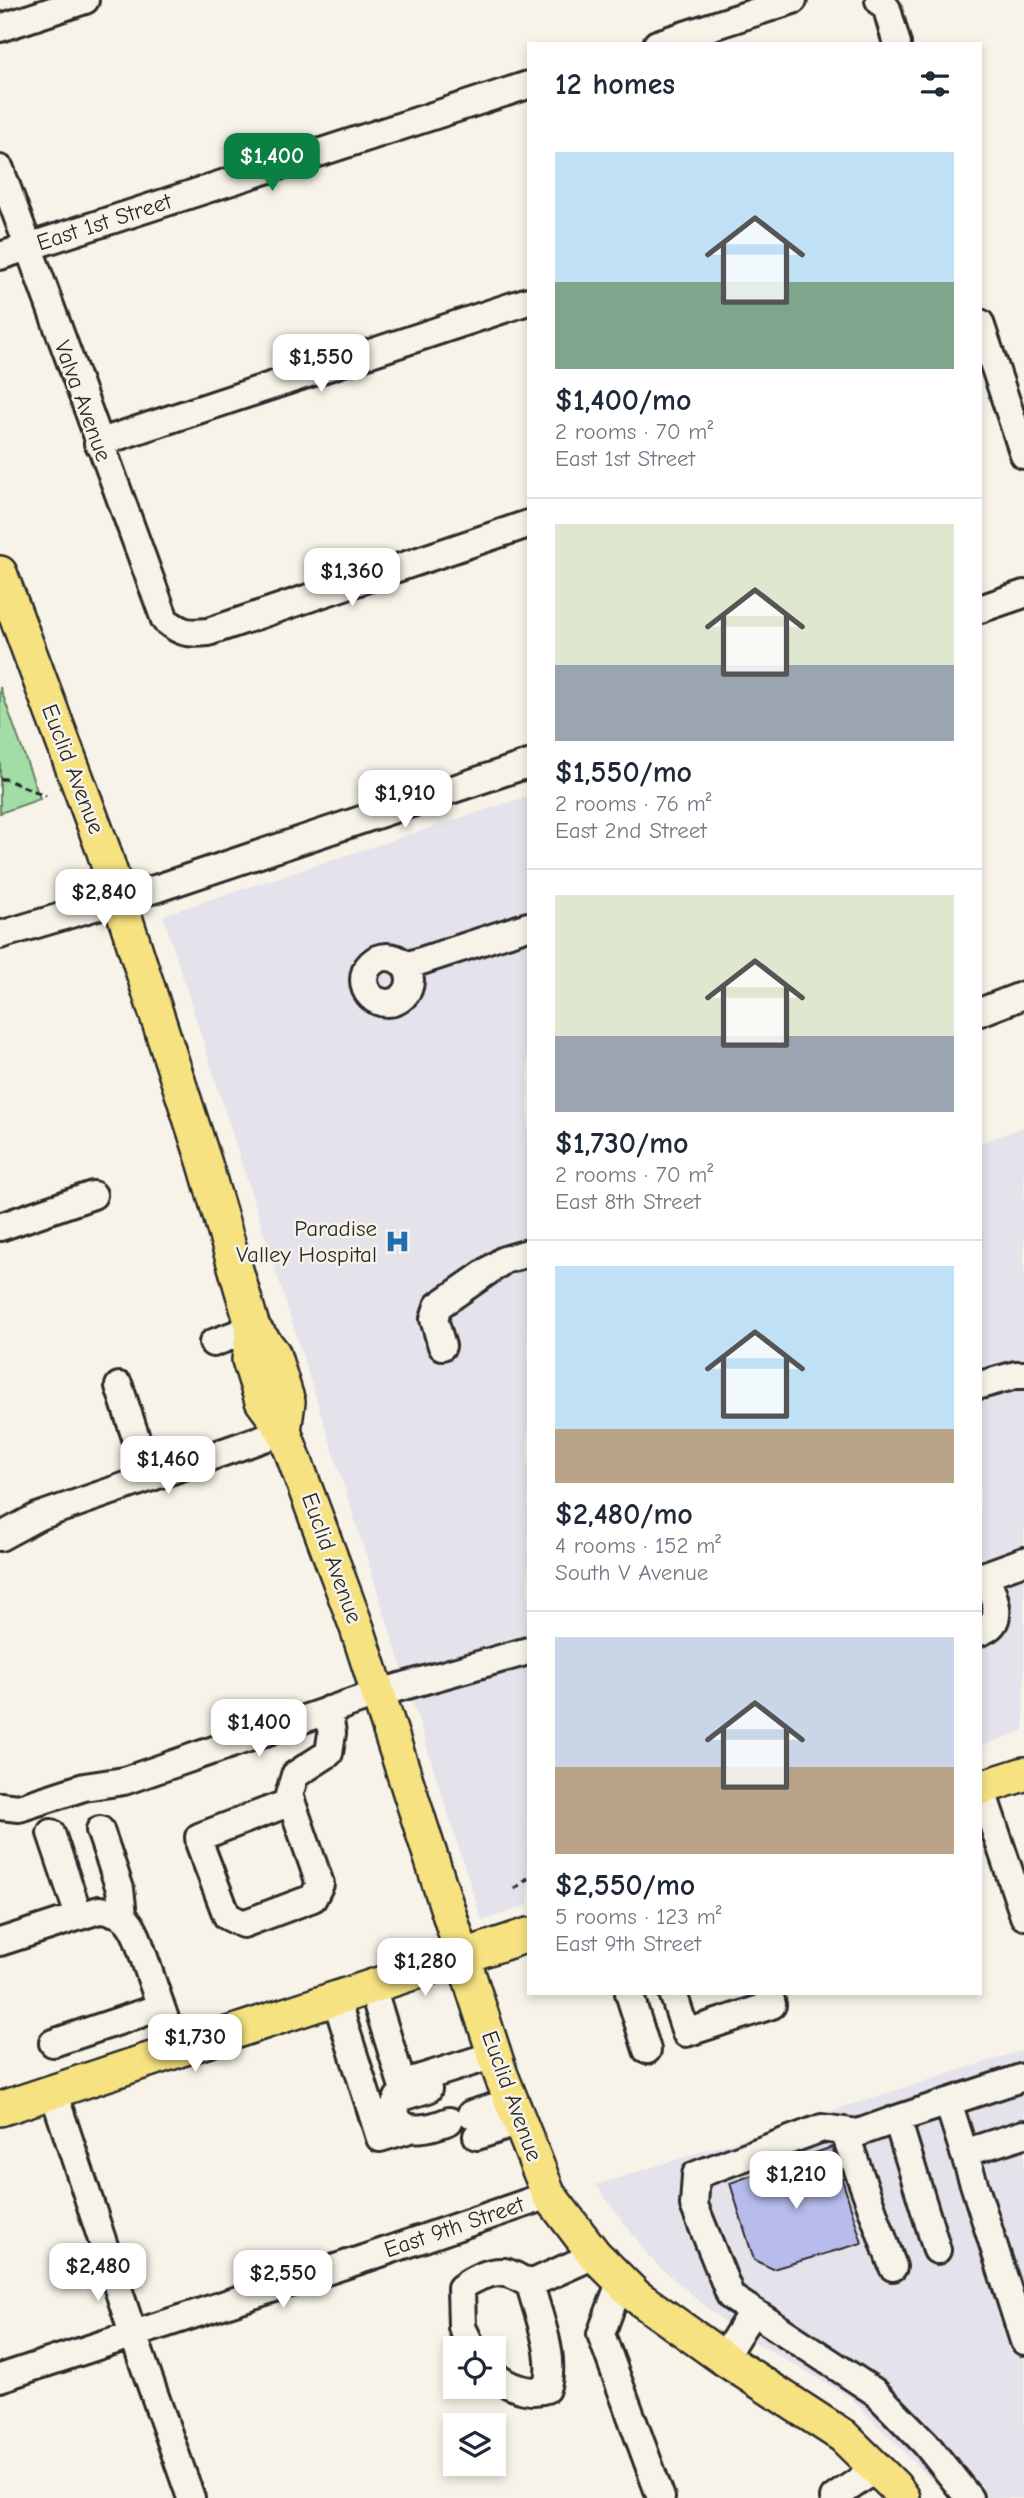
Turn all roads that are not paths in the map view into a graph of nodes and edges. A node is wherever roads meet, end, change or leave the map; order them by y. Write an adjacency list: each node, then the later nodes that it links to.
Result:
1 (85, 0): 4 (street)
2 (793, 0): 5 (street)
3 (879, 0): 6 (street)
4 (0, 28)
5 (663, 42)
6 (896, 42)
7 (527, 85): 9 (street, East 1st Street)
8 (0, 169): 9 (street, Valva Avenue)
9 (27, 247): 10 (street, East 1st Street); 14 (street, Valva Avenue)
10 (0, 256)
11 (527, 301): 14 (street)
12 (982, 336): 13 (street)
13 (987, 370): 15 (street)
14 (98, 443): 16 (street, Valva Avenue)
15 (1024, 455)
16 (527, 524)
17 (0, 573): 21 (main road, Euclid Avenue)
18 (1024, 594): 19 (street)
19 (982, 608)
20 (527, 764): 21 (street)
21 (118, 900): 23 (street); 31 (main road, Euclid Avenue)
22 (527, 926): 25 (street)
23 (0, 935)
24 (527, 943): 25 (street)
25 (408, 975): 25 (street)
26 (1024, 995): 27 (street)
27 (982, 1011)
28 (93, 1195): 29 (street)
29 (0, 1227)
30 (527, 1253): 33 (street)
31 (253, 1328): 32 (street); 37 (main road, Euclid Avenue)
32 (213, 1343)
33 (442, 1346)
34 (1024, 1375): 35 (street)
35 (982, 1384)
36 (119, 1386): 38 (street)
37 (284, 1431): 38 (street); 44 (main road, Euclid Avenue)
38 (149, 1478): 39 (street)
39 (0, 1537)
40 (1024, 1561): 41 (street)
41 (983, 1576): 42 (street)
42 (982, 1631)
43 (527, 1651): 44 (street)
44 (379, 1693): 45 (street); 60 (main road, Euclid Avenue)
45 (328, 1710): 51 (street); 52 (street)
46 (1024, 1750): 47 (main road)
47 (982, 1764)
48 (1024, 1773): 49 (main road)
49 (982, 1787)
50 (982, 1794): 57 (street)
51 (291, 1802): 51 (street)
52 (0, 1806)
53 (100, 1830): 55 (street)
54 (51, 1833): 56 (street)
55 (123, 1915): 56 (street); 66 (street)
56 (79, 1916): 59 (street)
57 (1024, 1916)
58 (527, 1935): 60 (main road)
59 (0, 1942)
60 (462, 1958): 61 (main road); 70 (main road, Euclid Avenue)
61 (372, 1987): 65 (main road); 73 (street)
62 (630, 1995): 68 (street)
63 (674, 1995): 64 (street)
64 (770, 1995)
65 (336, 1999): 69 (main road); 75 (street)
66 (161, 2007): 67 (street); 69 (street)
67 (53, 2043)
68 (647, 2050)
69 (176, 2051): 74 (main road)
70 (494, 2055): 71 (street); 78 (main road, Euclid Avenue)
71 (437, 2073): 73 (street); 80 (street)
72 (1024, 2077): 76 (street)
73 (402, 2084): 75 (street)
74 (53, 2091): 77 (main road); 91 (street)
75 (366, 2094): 80 (street)
76 (948, 2102): 79 (street); 83 (street)
77 (0, 2109)
78 (515, 2112): 80 (street); 84 (main road, Euclid Avenue)
79 (897, 2119): 81 (street); 85 (street)
80 (410, 2129)
81 (845, 2131): 87 (street); 90 (street)
82 (1024, 2134): 83 (street)
83 (964, 2153): 93 (street)
84 (550, 2194): 86 (main road, Euclid Avenue); 91 (street, East 9th Street)
85 (937, 2250)
86 (595, 2255): 88 (main road, Euclid Avenue); 89 (street)
87 (893, 2267)
88 (621, 2280): 94 (main road, Euclid Avenue); 99 (street)
89 (530, 2284): 92 (street); 96 (street)
90 (752, 2312): 94 (street); 102 (street)
91 (133, 2334): 95 (street, East 9th Street); 98 (street)
92 (466, 2336)
93 (1024, 2342)
94 (723, 2358): 97 (main road, Euclid Avenue)
95 (0, 2378)
96 (506, 2382)
97 (877, 2468): 100 (street); 101 (main road, Euclid Avenue)
98 (191, 2498)
99 (661, 2498)
100 (835, 2498)
101 (903, 2498)
102 (969, 2498)

